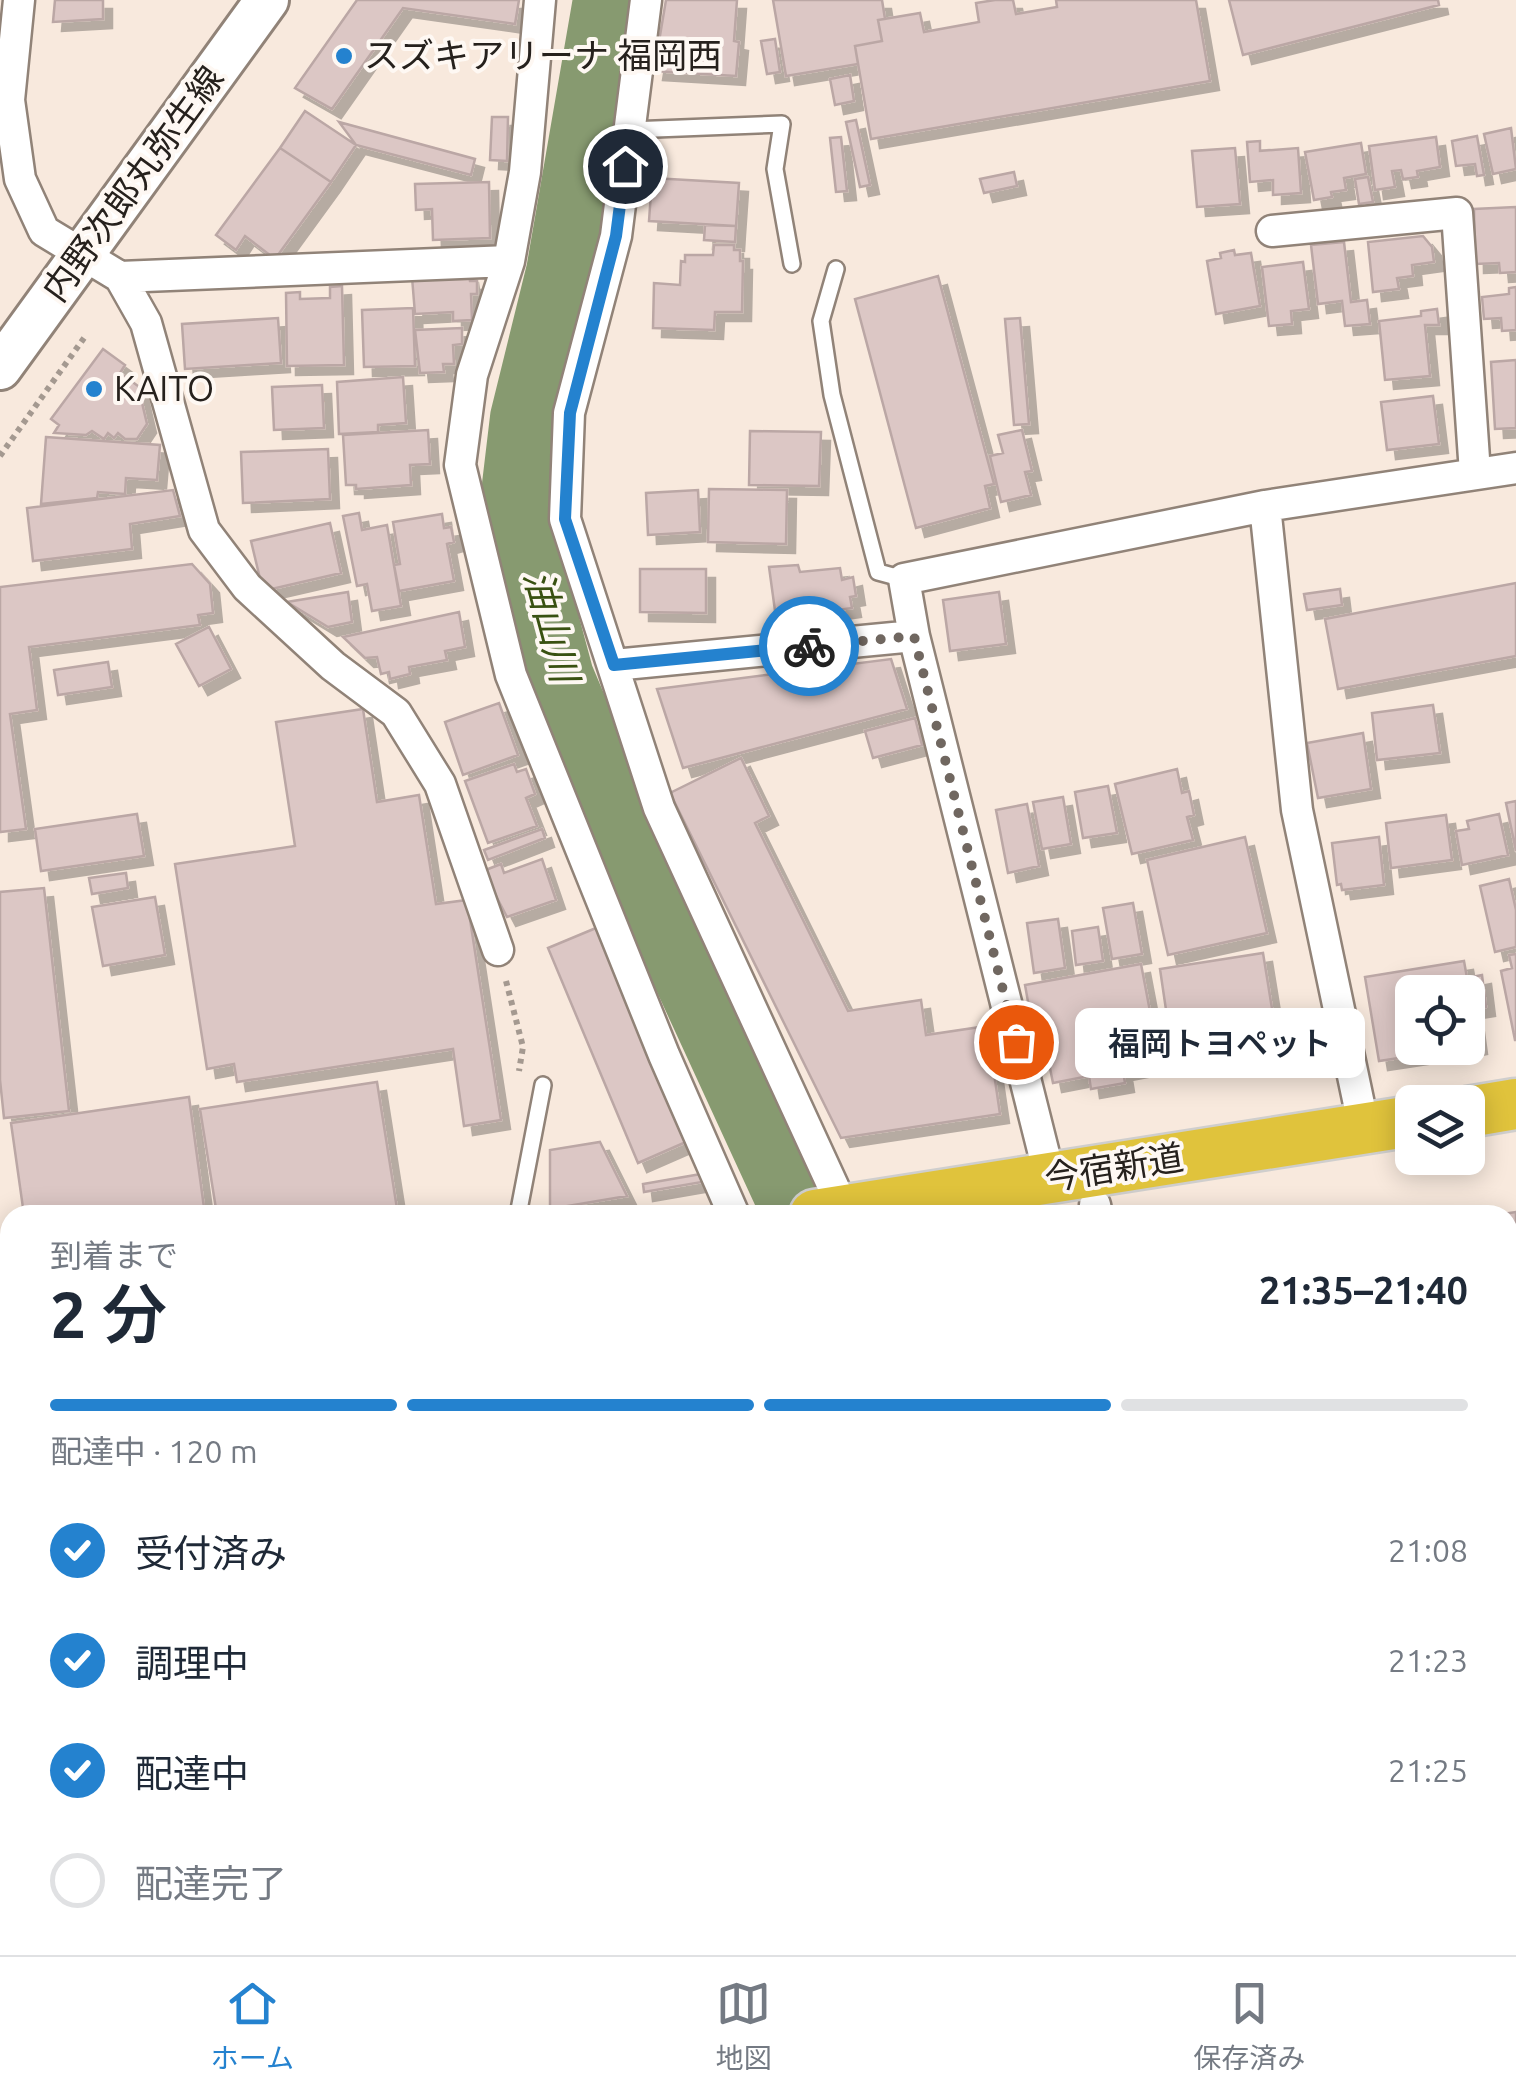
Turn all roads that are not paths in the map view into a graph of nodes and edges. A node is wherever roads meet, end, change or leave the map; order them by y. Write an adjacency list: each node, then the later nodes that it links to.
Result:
1 (267, 0): 7 (main road, 内野次郎丸弥生線)
2 (540, 0): 8 (street)
3 (646, 0): 5 (street)
4 (12, 5): 7 (street)
5 (630, 130): 9 (lane); 18 (street)
6 (1272, 232): 14 (street)
7 (82, 255): 11 (street); 12 (main road, 内野次郎丸弥生線)
8 (509, 260): 11 (street); 31 (street)
9 (792, 264)
10 (836, 269): 16 (lane)
11 (120, 277): 19 (street)
12 (0, 368)
13 (1516, 468): 14 (street)
14 (1475, 474): 15 (street)
15 (1265, 506): 16 (street); 24 (street)
16 (904, 578): 17 (street)
17 (914, 636): 18 (street); 28 (street)
18 (614, 665): 29 (street)
19 (498, 950)
20 (543, 1085): 30 (lane)
21 (1516, 1104): 22 (highway)
22 (1485, 1109)
23 (1395, 1123): 24 (highway, 今宿新道)
24 (1364, 1128): 28 (highway, 今宿新道)
25 (1516, 1140): 26 (highway)
26 (1485, 1145)
27 (1395, 1158): 33 (highway, 今宿新道)
28 (1042, 1197): 29 (highway, 今宿新道); 32 (highway, 今宿新道)
29 (831, 1204)
30 (520, 1205)
31 (730, 1205)
32 (1075, 1205)
33 (1125, 1205)

